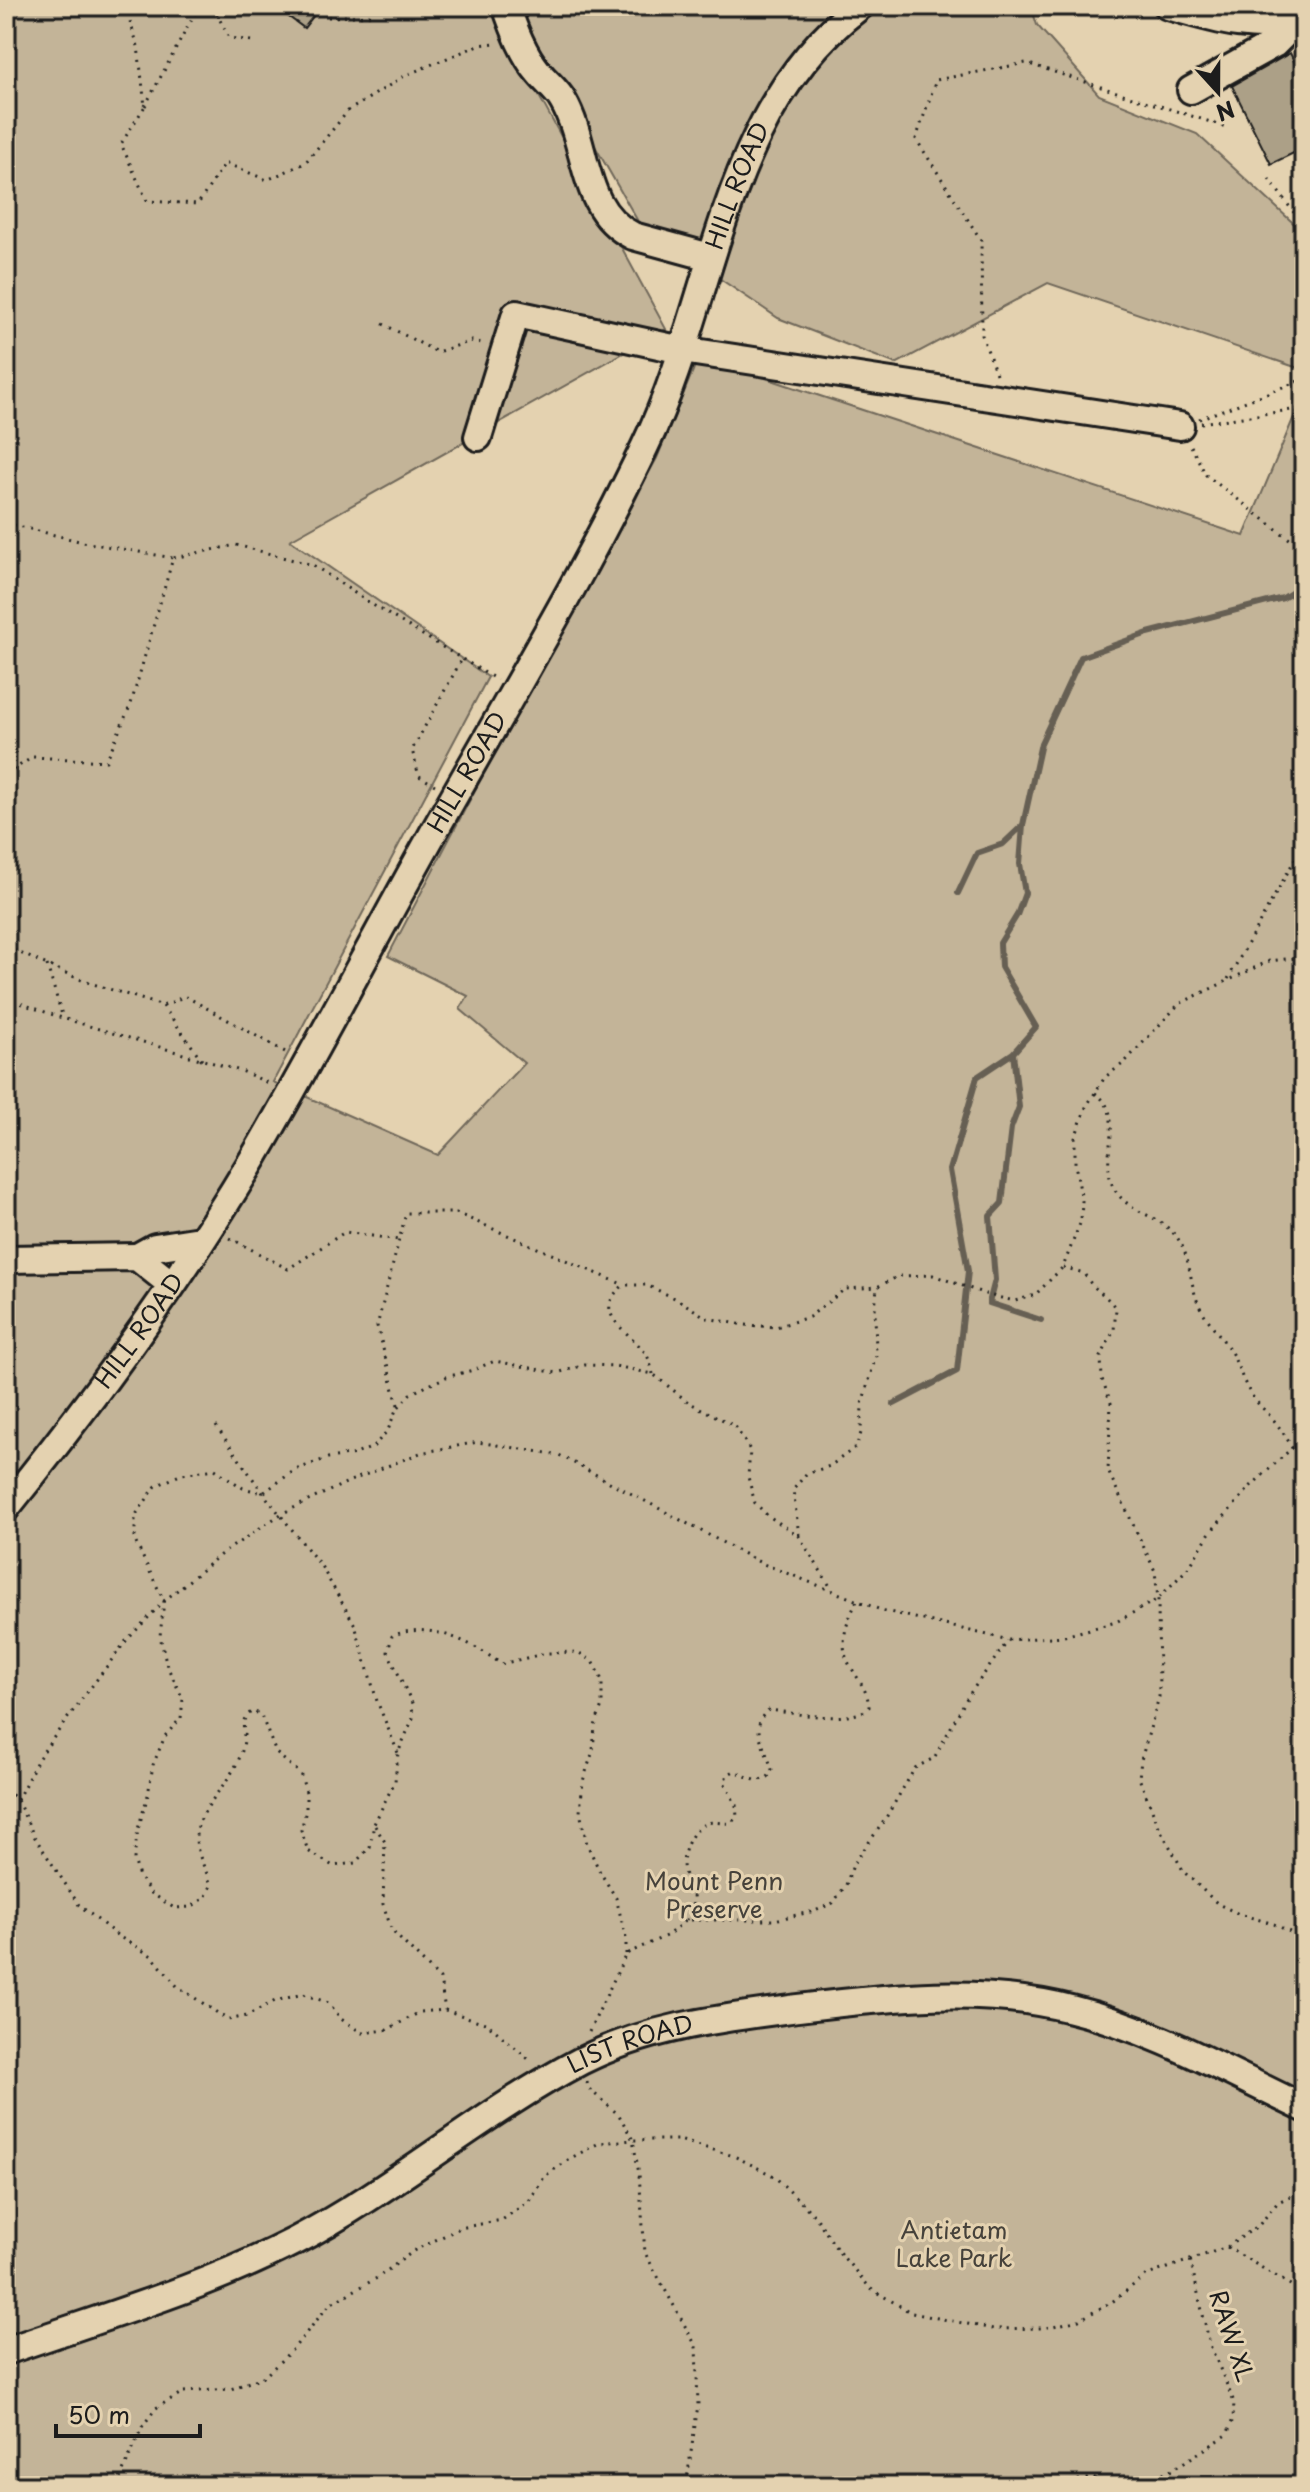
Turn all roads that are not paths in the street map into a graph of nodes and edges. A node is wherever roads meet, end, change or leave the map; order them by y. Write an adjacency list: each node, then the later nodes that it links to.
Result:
1 (506, 6): 6 (street)
2 (860, 6): 6 (street, HILL ROAD)
3 (1168, 6): 4 (street)
4 (1300, 21): 5 (street)
5 (1191, 90)
6 (710, 257): 7 (street, HILL ROAD)
7 (682, 350): 8 (street); 9 (street); 10 (street, HILL ROAD)
8 (1180, 426)
9 (478, 437)
10 (204, 1233): 11 (street); 13 (street, HILL ROAD)
11 (137, 1257): 12 (street); 13 (street)
12 (6, 1259)
13 (171, 1284): 14 (street, HILL ROAD)
14 (6, 1508)
15 (1304, 2108): 16 (street, LIST ROAD)
16 (6, 2351)

